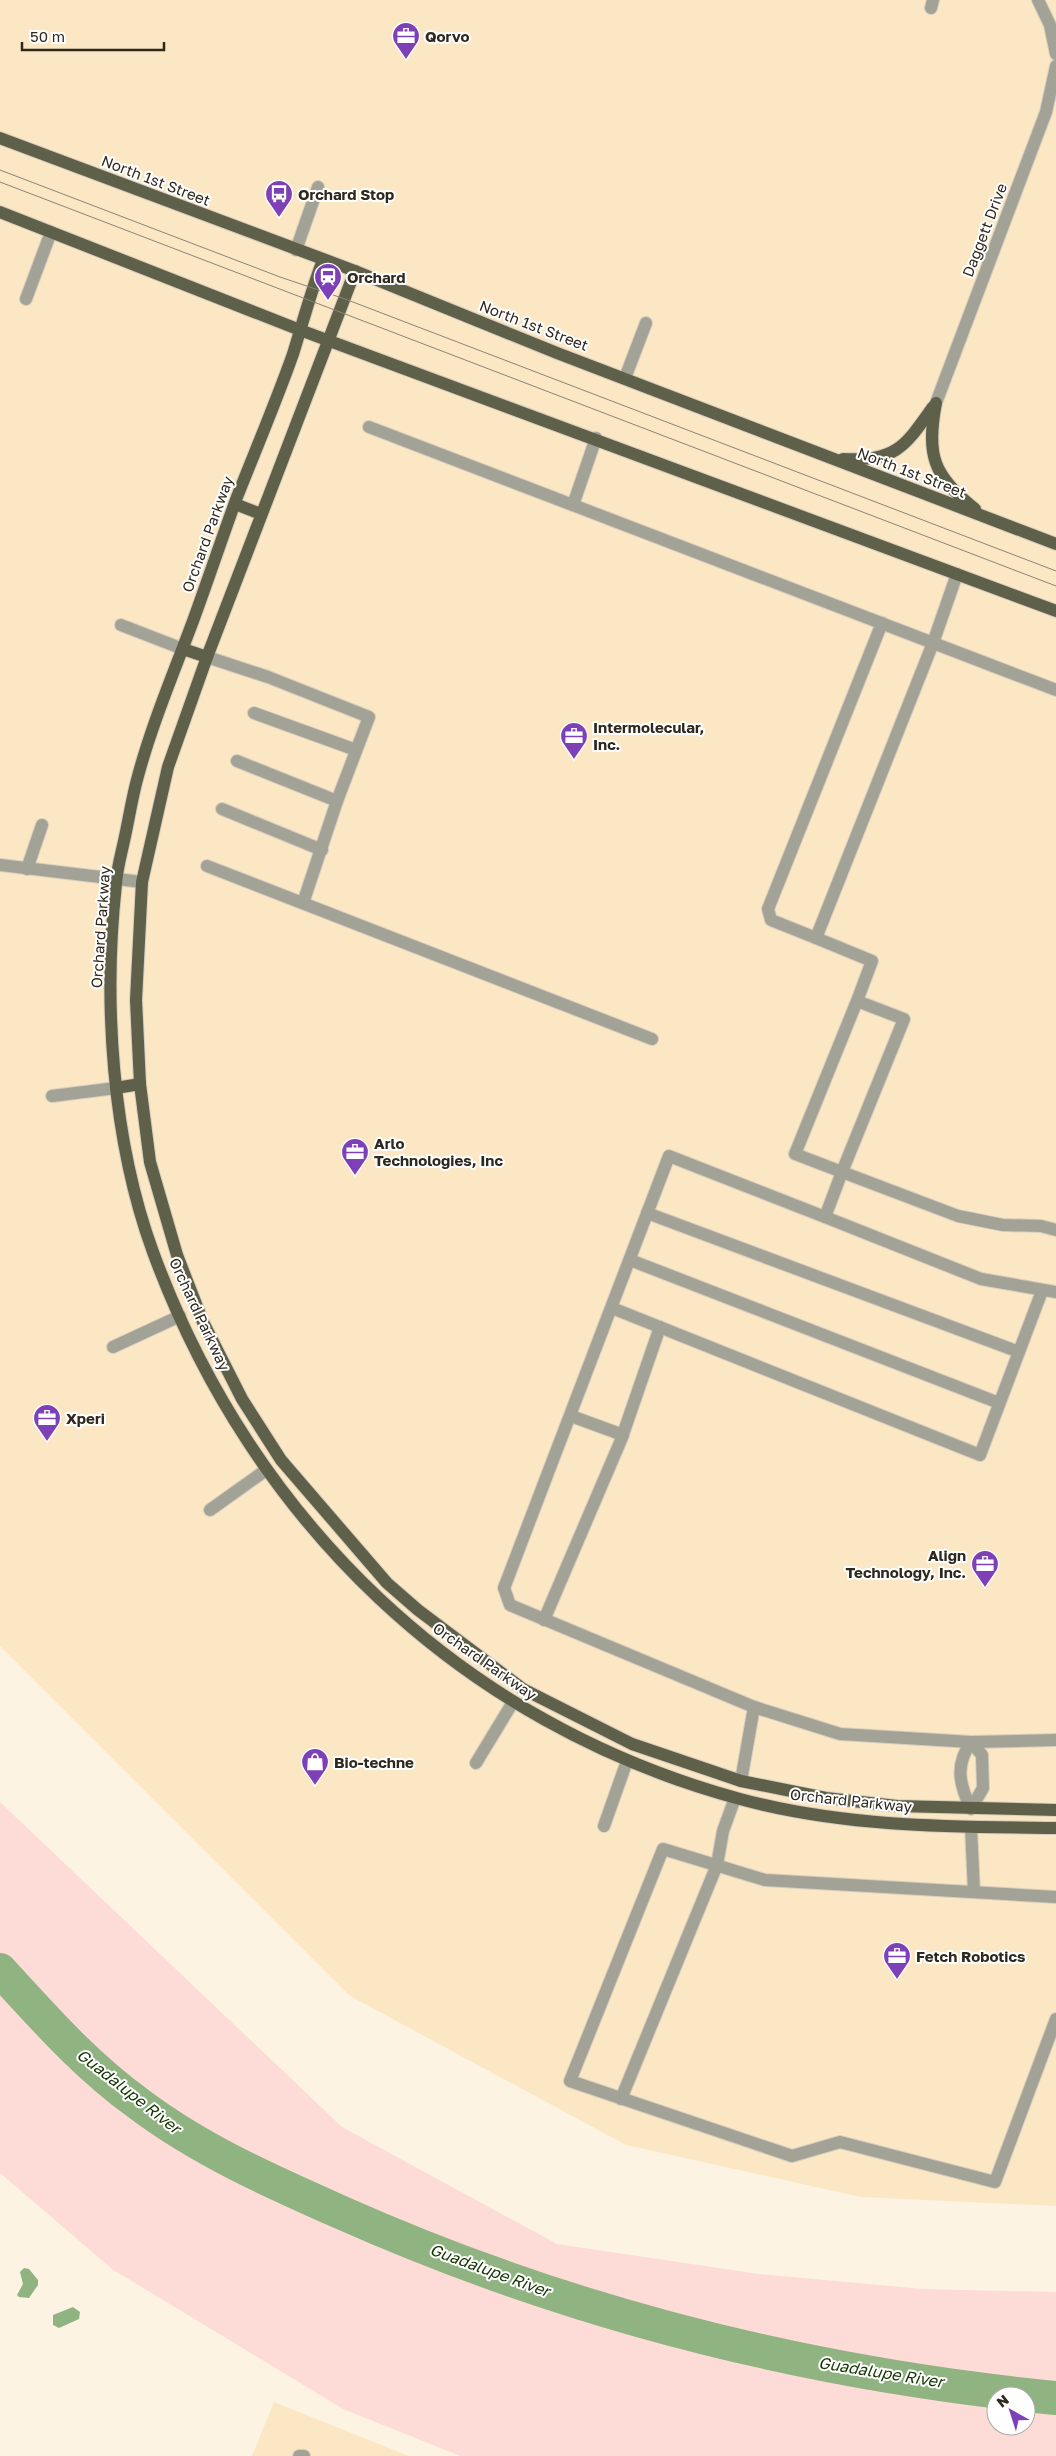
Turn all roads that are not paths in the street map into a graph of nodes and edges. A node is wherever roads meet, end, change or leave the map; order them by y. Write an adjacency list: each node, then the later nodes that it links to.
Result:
1 (1038, 0): 2 (street)
2 (1056, 54)
3 (1056, 66): 16 (street, Daggett Drive)
4 (0, 138): 8 (main road, North 1st Street)
5 (318, 188): 8 (street)
6 (0, 212): 7 (main road)
7 (51, 232): 11 (street); 13 (main road)
8 (296, 250): 9 (main road, North 1st Street)
9 (323, 260): 10 (main road, North 1st Street); 13 (main road, Orchard Parkway)
10 (355, 271): 14 (main road, Orchard Parkway); 15 (main road, North 1st Street)
11 (26, 299)
12 (646, 323): 15 (street)
13 (300, 330): 14 (main road); 20 (main road, Orchard Parkway)
14 (329, 340): 18 (main road); 22 (main road, Orchard Parkway)
15 (625, 378): 19 (main road, North 1st Street)
16 (936, 403): 19 (main road); 23 (main road)
17 (369, 427): 21 (street)
18 (596, 438): 21 (street); 25 (main road)
19 (832, 459): 23 (main road, North 1st Street)
20 (235, 504): 22 (main road); 30 (main road, Orchard Parkway)
21 (573, 505): 27 (street)
22 (261, 514): 31 (main road, Orchard Parkway)
23 (985, 517): 24 (main road, North 1st Street)
24 (1056, 544)
25 (957, 574): 26 (main road); 29 (street)
26 (1056, 611)
27 (882, 624): 29 (street); 46 (street)
28 (121, 626): 30 (street)
29 (933, 643): 32 (street); 46 (street)
30 (183, 649): 31 (main road); 43 (main road, Orchard Parkway)
31 (207, 657): 34 (street); 44 (main road, Orchard Parkway)
32 (1056, 690)
33 (254, 713): 34 (street)
34 (356, 750): 36 (street)
35 (237, 761): 36 (street)
36 (337, 801): 39 (street)
37 (222, 810): 39 (street)
38 (42, 825): 42 (street)
39 (322, 850): 45 (street)
40 (0, 865): 42 (street)
41 (207, 866): 45 (street)
42 (27, 869): 43 (street)
43 (116, 881): 44 (street); 50 (main road, Orchard Parkway)
44 (142, 882): 49 (main road, Orchard Parkway)
45 (303, 903): 48 (street)
46 (816, 938): 47 (street)
47 (857, 1001): 52 (street); 52 (street)
48 (652, 1039)
49 (140, 1084): 50 (main road); 61 (main road, Orchard Parkway)
50 (116, 1088): 51 (street); 60 (main road, Orchard Parkway)
51 (52, 1096)
52 (842, 1172): 54 (street); 55 (street)
53 (647, 1213): 54 (street); 56 (street); 64 (street)
54 (825, 1217): 57 (street)
55 (1056, 1230)
56 (630, 1260): 59 (street); 65 (street)
57 (1042, 1290): 58 (street); 64 (street)
58 (1056, 1292)
59 (612, 1308): 62 (street); 66 (street)
60 (180, 1316): 61 (main road); 63 (street); 69 (main road, Orchard Parkway)
61 (203, 1322): 68 (main road, Orchard Parkway)
62 (660, 1327): 65 (street); 67 (street)
63 (113, 1347)
64 (1019, 1352): 65 (street)
65 (1000, 1403)
66 (571, 1416): 67 (street); 71 (street)
67 (622, 1435): 71 (street)
68 (281, 1460): 69 (main road); 72 (main road, Orchard Parkway)
69 (266, 1470): 70 (street); 73 (main road, Orchard Parkway)
70 (210, 1510)
71 (544, 1620): 74 (street)
72 (523, 1689): 73 (main road); 79 (main road, Orchard Parkway)
73 (513, 1702): 77 (main road, Orchard Parkway); 78 (street)
74 (754, 1707): 76 (street); 79 (street)
75 (1056, 1740): 76 (street)
76 (971, 1742): 81 (street); 81 (street)
77 (627, 1761): 80 (main road, Orchard Parkway); 83 (street)
78 (476, 1763)
79 (741, 1781): 80 (main road); 81 (main road, Orchard Parkway)
80 (735, 1798): 84 (main road, Orchard Parkway); 86 (street)
81 (971, 1809): 82 (main road, Orchard Parkway); 84 (main road)
82 (1056, 1810)
83 (604, 1826)
84 (970, 1827): 85 (main road, Orchard Parkway); 87 (street)
85 (1056, 1828)
86 (717, 1865): 87 (street); 90 (street); 90 (street)
87 (974, 1892): 88 (street)
88 (1056, 1897)
89 (1056, 2019): 90 (street)
90 (621, 2098)
91 (299, 2456): 92 (street)
92 (304, 2456)

